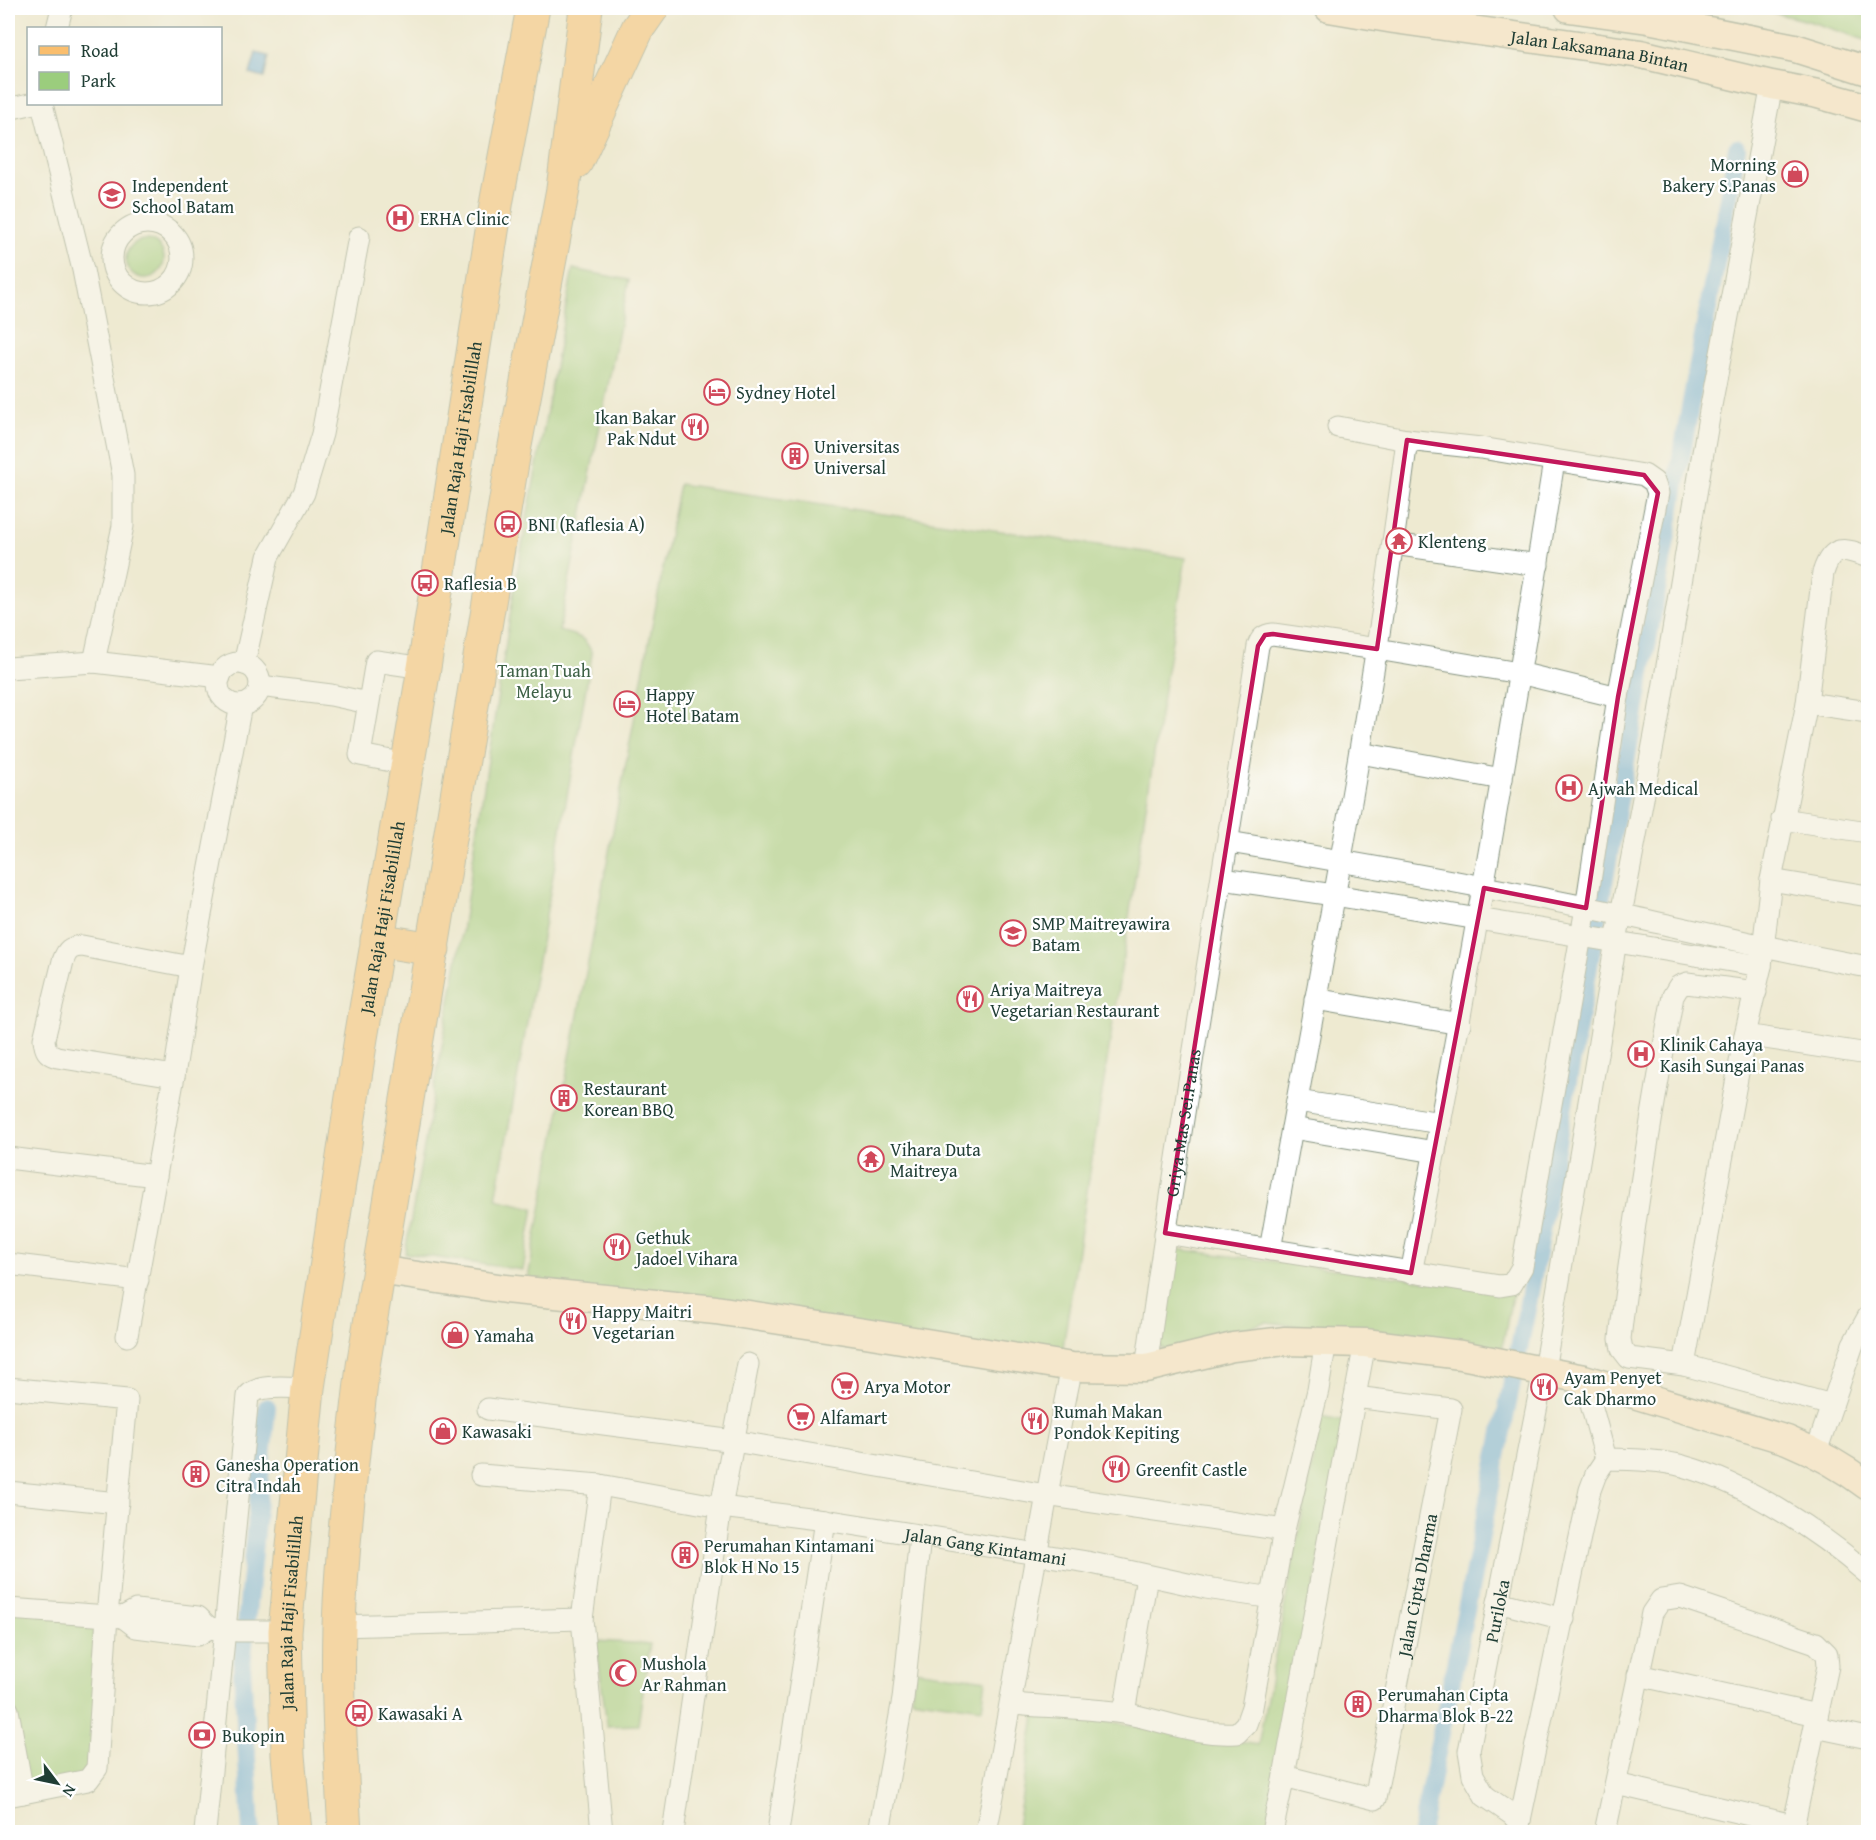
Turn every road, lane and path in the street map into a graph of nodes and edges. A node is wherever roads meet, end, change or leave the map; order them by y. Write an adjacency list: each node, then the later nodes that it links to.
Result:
1 (62, 8): 8 (street)
2 (533, 8): 30 (main road, Jalan Raja Haji Fisabilillah)
3 (586, 8): 16 (main road)
4 (652, 8): 16 (main road)
5 (1329, 8): 9 (street, Jalan Laksamana Bintan)
6 (1569, 8): 7 (street, Jalan Laksamana Bintan)
7 (1648, 19): 9 (street); 10 (street, Jalan Laksamana Bintan)
8 (57, 27)
9 (1641, 54): 11 (street, Jalan Laksamana Bintan)
10 (1869, 71)
11 (1772, 85): 14 (street, Jalan Laksamana Bintan); 51 (street)
12 (27, 105): 15 (street)
13 (42, 105): 19 (street)
14 (1869, 108)
15 (8, 109)
16 (563, 189): 55 (main road)
17 (359, 237): 28 (street)
18 (112, 267): 19 (street)
19 (83, 270): 27 (street)
20 (1338, 427): 21 (street)
21 (1407, 440): 22 (street); 23 (street)
22 (1554, 461): 25 (street); 34 (street)
23 (1394, 544): 25 (street); 26 (street)
24 (1869, 557): 36 (street)
25 (1538, 565): 31 (street)
26 (1377, 649): 31 (street); 39 (street); 44 (street, Griya Mas Sei.Panas)
27 (94, 662): 29 (street); 32 (street)
28 (244, 664): 32 (street); 33 (street)
29 (8, 668)
30 (424, 668): 35 (street); 40 (main road, Jalan Raja Haji Fisabilillah)
31 (1519, 673): 34 (street); 41 (street)
32 (220, 677): 37 (street)
33 (260, 686): 35 (street); 37 (street)
34 (1618, 697): 51 (street)
35 (368, 703): 40 (street)
36 (1807, 703): 38 (street); 42 (street)
37 (241, 705): 57 (street)
38 (1869, 712)
39 (1360, 753): 41 (street); 45 (street)
40 (407, 764): 54 (main road, Jalan Raja Haji Fisabilillah)
41 (1503, 779): 48 (street)
42 (1782, 819): 43 (street); 47 (street)
43 (1869, 832)
44 (1228, 842): 45 (street); 46 (street, Griya Mas Sei.Panas)
45 (1341, 861): 48 (street); 49 (street)
46 (1222, 879): 49 (street); 71 (street, Griya Mas Sei.Panas)
47 (1771, 880): 50 (street); 56 (street)
48 (1484, 888): 51 (street); 52 (street)
49 (1334, 895): 52 (street); 60 (street)
50 (1869, 896)
51 (1602, 911): 53 (street); 53 (street); 56 (street)
52 (1479, 918): 53 (street); 61 (street)
53 (1596, 938): 56 (street); 75 (street); 85 (street, Puriloka)
54 (377, 940): 55 (main road); 88 (main road, Jalan Raja Haji Fisabilillah)
55 (433, 949): 74 (main road)
56 (1763, 957): 58 (street); 59 (street)
57 (191, 967): 64 (street); 64 (street)
58 (1869, 967)
59 (1756, 992): 62 (street); 82 (street)
60 (1315, 999): 61 (street); 65 (street)
61 (1460, 1024): 66 (street)
62 (1745, 1035): 63 (street); 82 (street)
63 (1869, 1054)
64 (174, 1076): 70 (street)
65 (1297, 1101): 66 (street); 67 (street)
66 (1441, 1123): 68 (street)
67 (1292, 1128): 68 (street); 72 (street)
68 (1435, 1152): 75 (street)
69 (8, 1158): 70 (street)
70 (156, 1176): 76 (street)
71 (1165, 1233): 72 (street); 84 (street, Griya Mas Sei.Panas)
72 (1270, 1250): 75 (street)
73 (8, 1264): 76 (street)
74 (378, 1270): 83 (street); 114 (main road)
75 (1411, 1273)
76 (138, 1280): 78 (street)
77 (1869, 1317): 90 (street)
78 (127, 1336)
79 (1326, 1341): 80 (street); 84 (street); 103 (street)
80 (1365, 1342): 85 (street); 89 (street)
81 (748, 1364): 92 (street)
82 (1684, 1365): 90 (street)
83 (1072, 1367): 84 (street); 99 (street)
84 (1146, 1368)
85 (1540, 1369): 86 (street); 109 (street, Puriloka)
86 (1584, 1379): 93 (street); 94 (street)
87 (8, 1388): 100 (street)
88 (308, 1388): 115 (street); 116 (main road, Jalan Raja Haji Fisabilillah)
89 (1355, 1397): 123 (street); 123 (street, Jalan Cipta Dharma)
90 (1833, 1405): 93 (street)
91 (488, 1409): 92 (street)
92 (734, 1441): 99 (street); 101 (street)
93 (1816, 1452): 97 (street)
94 (1606, 1459): 106 (street); 113 (street)
95 (482, 1475): 96 (street, Jalan Gang Kintamani)
96 (600, 1485): 101 (street, Jalan Gang Kintamani); 112 (street)
97 (1869, 1486)
98 (8, 1492): 100 (street)
99 (1046, 1495): 103 (street); 105 (street)
100 (118, 1503): 111 (street)
101 (721, 1508): 102 (street, Jalan Gang Kintamani); 132 (street)
102 (825, 1520): 104 (street, Jalan Gang Kintamani); 133 (street)
103 (1284, 1530): 108 (street)
104 (920, 1537): 105 (street, Jalan Gang Kintamani); 134 (street)
105 (1035, 1554): 107 (street, Jalan Gang Kintamani); 118 (street)
106 (1869, 1574)
107 (1147, 1576): 108 (street, Jalan Gang Kintamani); 120 (street)
108 (1273, 1598): 120 (street)
109 (1498, 1602): 113 (street); 126 (street, Puriloka)
110 (8, 1608): 111 (street)
111 (115, 1616): 115 (street); 125 (street)
112 (582, 1619): 114 (street); 131 (street)
113 (1564, 1619): 126 (street)
114 (339, 1626): 130 (main road)
115 (224, 1629): 116 (street); 128 (street)
116 (274, 1631): 129 (main road, Jalan Raja Haji Fisabilillah)
117 (1638, 1675): 121 (street); 121 (street); 124 (street)
118 (1011, 1704): 120 (street); 135 (street)
119 (8, 1710): 125 (street)
120 (1124, 1713)
121 (1816, 1721): 122 (street); 127 (street)
122 (1869, 1738)
123 (1284, 1776): 136 (street)
124 (1616, 1784): 127 (street); 137 (street)
125 (15, 1794)
126 (1519, 1826)
127 (1792, 1829)
128 (205, 1833)
129 (295, 1833)
130 (345, 1833)
131 (602, 1833)
132 (673, 1833)
133 (778, 1833)
134 (879, 1833)
135 (986, 1833)
136 (1272, 1833)
137 (1605, 1833)

